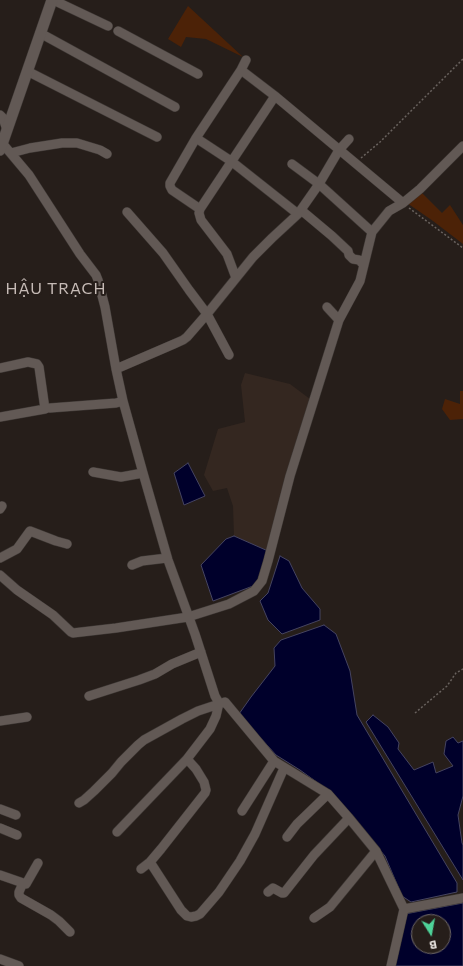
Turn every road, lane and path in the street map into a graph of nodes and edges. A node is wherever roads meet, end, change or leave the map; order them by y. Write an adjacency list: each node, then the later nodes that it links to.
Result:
1 (53, 0): 2 (street); 4 (street)
2 (108, 26)
3 (118, 31): 9 (street)
4 (40, 33): 8 (street); 11 (street)
5 (463, 59): 22 (path)
6 (246, 60): 7 (street)
7 (241, 70): 10 (street); 15 (street)
8 (27, 71): 13 (street); 14 (street)
9 (198, 74)
10 (275, 96): 19 (street); 21 (street)
11 (175, 107)
12 (0, 115): 13 (street)
13 (7, 130): 18 (street)
14 (157, 137)
15 (196, 138): 21 (street); 26 (street)
16 (349, 139): 19 (street)
17 (463, 146): 25 (street)
18 (4, 149): 20 (street); 38 (street)
19 (339, 150): 22 (street); 24 (street)
20 (107, 154)
21 (231, 161): 26 (street); 28 (street)
22 (355, 163): 25 (street)
23 (292, 164): 24 (street)
24 (319, 184): 28 (street); 29 (street)
25 (403, 203): 29 (street); 30 (path)
26 (200, 209): 32 (street)
27 (127, 212): 34 (street)
28 (300, 212): 31 (street); 32 (street)
29 (372, 232): 31 (street)
30 (463, 248)
31 (364, 265): 35 (street)
32 (236, 278): 34 (street)
33 (327, 307): 35 (street)
34 (207, 314): 36 (street); 38 (street)
35 (339, 320): 49 (street)
36 (229, 355)
37 (0, 368): 41 (street)
38 (116, 369): 39 (street)
39 (123, 401): 40 (street); 43 (street)
40 (50, 408)
41 (0, 417)
42 (93, 472): 43 (street)
43 (143, 473): 46 (street)
44 (67, 544): 45 (street)
45 (0, 558)
46 (167, 558): 47 (street); 49 (street)
47 (132, 565)
48 (0, 575): 49 (street)
49 (188, 616): 50 (street)
50 (201, 652): 52 (street); 53 (street)
51 (463, 668): 54 (path)
52 (89, 696)
53 (219, 703): 57 (street); 58 (street); 61 (street)
54 (415, 713)
55 (27, 717): 56 (street)
56 (0, 721)
57 (187, 759): 67 (street); 71 (street)
58 (274, 761): 59 (street); 63 (street)
59 (284, 768): 60 (street); 71 (street)
60 (328, 794): 65 (street); 69 (street)
61 (79, 803)
62 (0, 809): 64 (street)
63 (242, 811)
64 (16, 815)
65 (349, 818): 70 (street); 76 (street)
66 (0, 828): 68 (street)
67 (118, 832)
68 (17, 835)
69 (287, 837)
70 (376, 851): 78 (street); 79 (street)
71 (150, 862): 73 (street)
72 (38, 863): 75 (street)
73 (141, 869)
74 (0, 875): 75 (street)
75 (23, 883): 80 (street)
76 (268, 892)
77 (463, 898): 78 (street)
78 (404, 909): 83 (street)
79 (314, 918)
80 (70, 932)
81 (0, 959): 82 (street)
82 (19, 966)
83 (391, 966)

